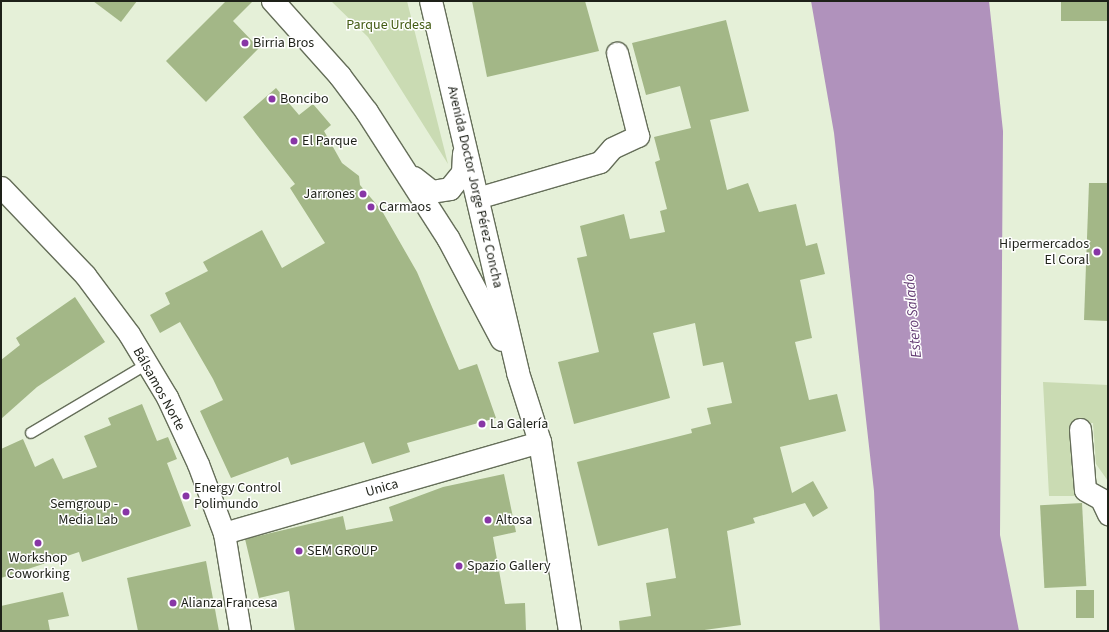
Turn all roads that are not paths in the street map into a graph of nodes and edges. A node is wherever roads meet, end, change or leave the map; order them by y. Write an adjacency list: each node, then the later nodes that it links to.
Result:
1 (273, 1): 5 (street, Avenida Doctor Jorge Pérez Concha)
2 (431, 1): 4 (street, Avenida Doctor Jorge Pérez Concha)
3 (617, 53): 7 (street)
4 (460, 123): 5 (street); 7 (street, Avenida Doctor Jorge Pérez Concha)
5 (408, 173): 9 (street, Avenida Doctor Jorge Pérez Concha)
6 (1, 187): 8 (street, Bálsamos Norte)
7 (478, 198): 9 (street, Avenida Doctor Jorge Pérez Concha)
8 (147, 364): 11 (lane); 14 (street, Bálsamos Norte)
9 (518, 373): 12 (street, Avenida Doctor Jorge Pérez Concha)
10 (1080, 429): 13 (street)
11 (31, 434)
12 (540, 442): 14 (street, Unica); 16 (street, Avenida Doctor Jorge Pérez Concha)
13 (1108, 514)
14 (224, 533): 15 (street, Bálsamos Norte)
15 (240, 631)
16 (570, 631)

